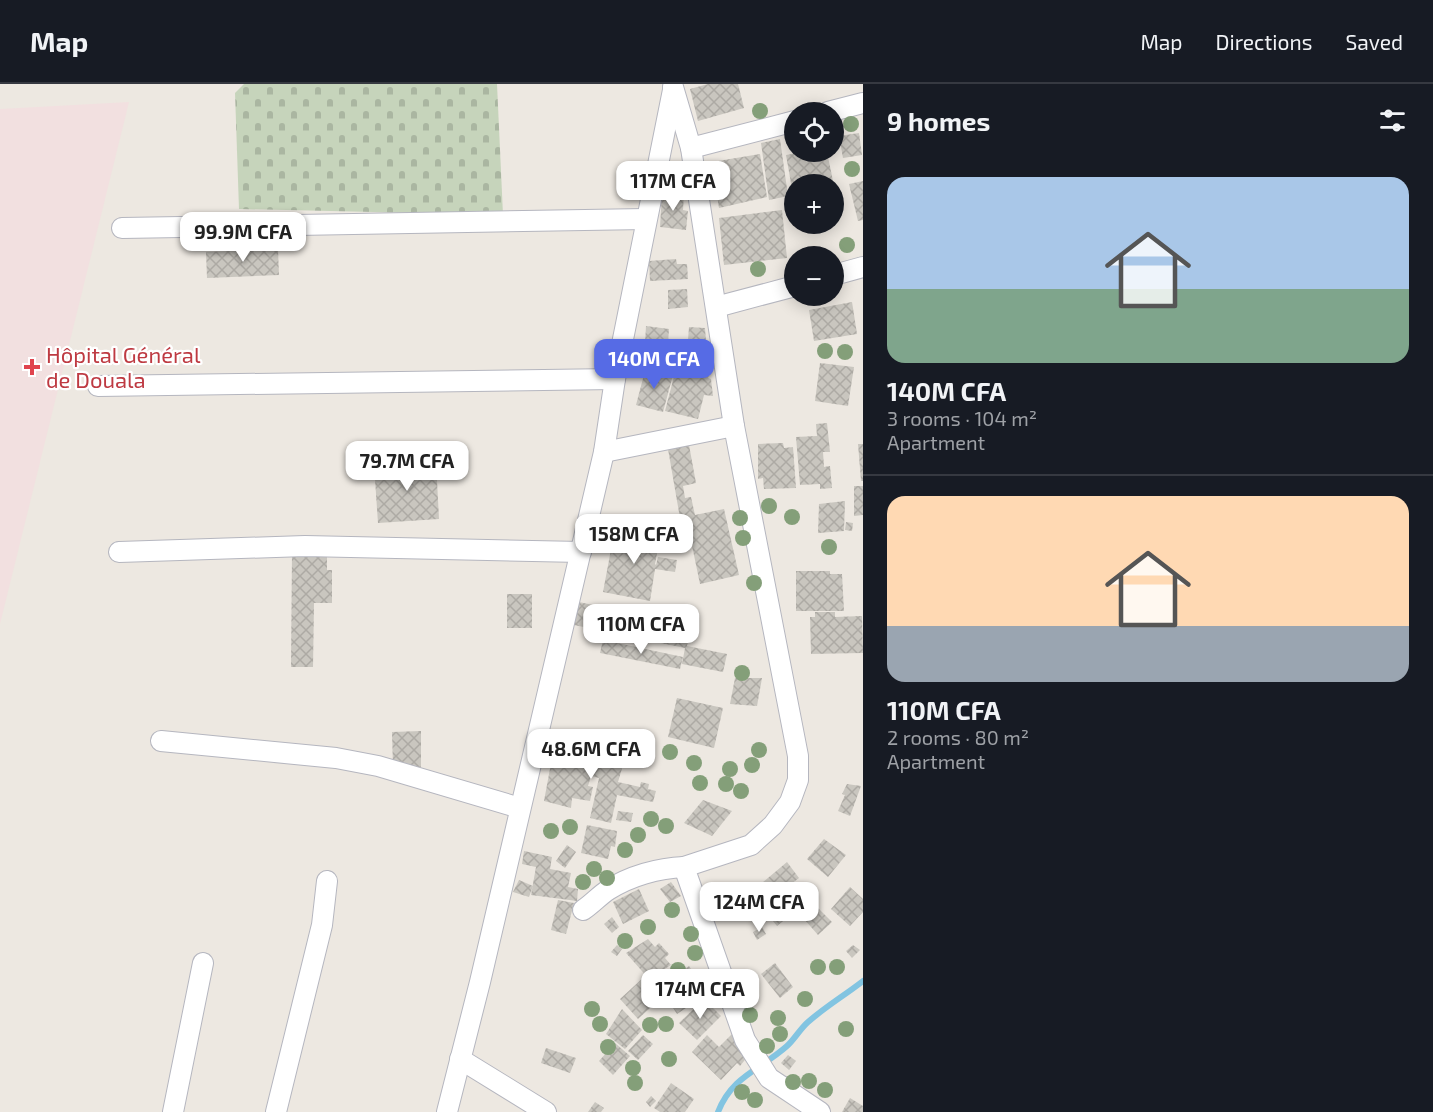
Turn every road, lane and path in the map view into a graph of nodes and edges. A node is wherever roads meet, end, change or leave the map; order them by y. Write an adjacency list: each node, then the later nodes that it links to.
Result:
1 (674, 85): 5 (street); 6 (street)
2 (863, 103): 3 (street)
3 (844, 108)
4 (784, 124): 5 (street)
5 (691, 148): 11 (street)
6 (646, 219): 7 (street); 12 (street)
7 (122, 228)
8 (863, 267): 9 (street)
9 (844, 272)
10 (784, 289): 11 (street)
11 (717, 307): 14 (street)
12 (615, 379): 13 (street); 15 (street)
13 (98, 386)
14 (734, 426): 15 (street); 20 (street)
15 (604, 452): 17 (street)
16 (119, 552): 17 (street)
17 (582, 552): 19 (street)
18 (161, 741): 19 (street)
19 (520, 808): 24 (street)
20 (684, 867): 22 (street); 29 (street)
21 (327, 881): 26 (street)
22 (582, 910)
23 (203, 963): 25 (street)
24 (460, 1059): 27 (street); 28 (street)
25 (173, 1112)
26 (276, 1112)
27 (447, 1112)
28 (546, 1112)
29 (819, 1112)

